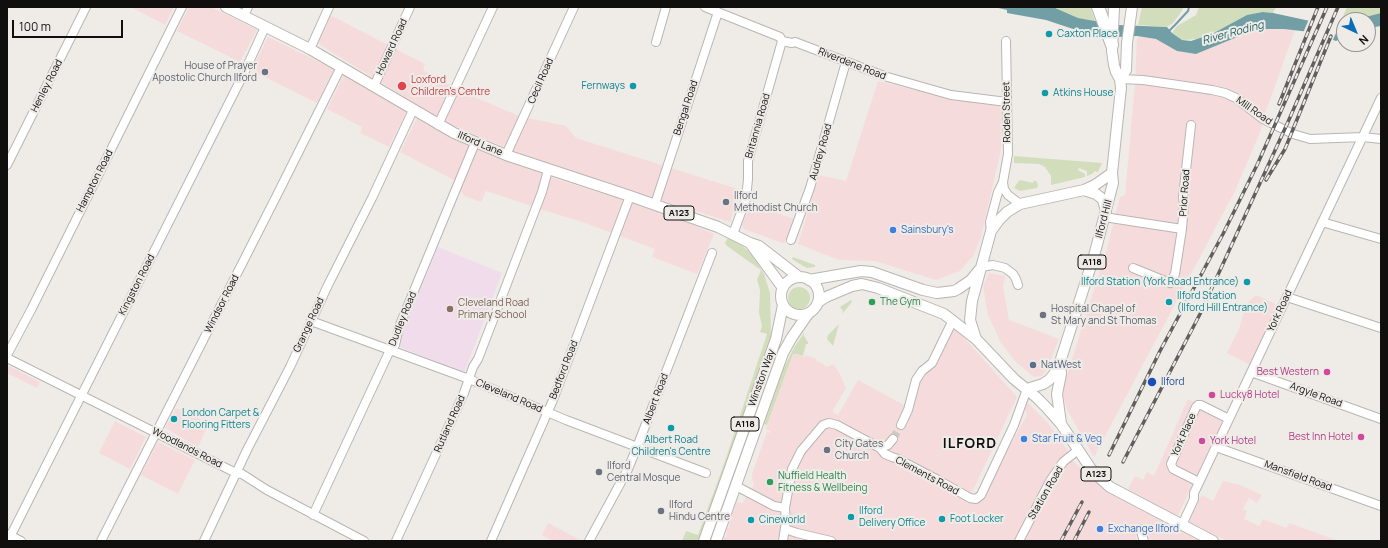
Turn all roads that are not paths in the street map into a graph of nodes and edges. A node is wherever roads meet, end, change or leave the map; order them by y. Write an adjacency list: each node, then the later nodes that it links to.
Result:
1 (86, 7): 34 (street, Henley Road)
2 (182, 7): 65 (street, Hampton Road)
3 (226, 7): 13 (main road, Ilford Lane / A123)
4 (329, 7): 20 (street)
5 (410, 7): 24 (street, Howard Road)
6 (493, 7): 28 (street)
7 (574, 7): 33 (street, Cecil Road)
8 (666, 7): 18 (street)
9 (705, 7): 14 (street, Riverdene Road)
10 (1098, 7): 19 (highway)
11 (1114, 7): 19 (main road, Ilford Hill / A118)
12 (1132, 7): 23 (main road, Ilford Hill / A118)
13 (246, 11): 15 (main road, Ilford Lane / A123)
14 (721, 11): 16 (street, Riverdene Road); 40 (street, Bengal Road)
15 (265, 27): 20 (main road, Ilford Lane / A123); 70 (street, Kingston Road)
16 (782, 41): 21 (street, Riverdene Road); 46 (street, Britannia Road)
17 (1006, 41): 26 (street, Roden Street)
18 (656, 42)
19 (1112, 45): 23 (main road, Ilford Hill / A118)
20 (310, 49): 22 (main road, Ilford Lane / A123)
21 (846, 62): 26 (street, Riverdene Road); 48 (street, Audrey Road)
22 (341, 67): 24 (main road, Ilford Lane / A123); 76 (street, Windsor Road)
23 (1120, 79): 30 (street, Mill Road); 36 (main road, Ilford Hill / A118)
24 (374, 86): 27 (main road, Ilford Lane / A123)
25 (1381, 98): 30 (street, York Road)
26 (1007, 102): 37 (street, Roden Street)
27 (413, 110): 28 (main road, Ilford Lane / A123); 61 (street, Grange Road)
28 (438, 125): 32 (main road, Ilford Lane / A123)
29 (1191, 125): 44 (street, Prior Road)
30 (1363, 137): 31 (street, Mill Road); 43 (street, York Road)
31 (1381, 139)
32 (476, 143): 33 (main road, Ilford Lane / A123); 64 (street, Dudley Road)
33 (506, 155): 35 (main road, Ilford Lane / A123)
34 (7, 165)
35 (548, 170): 39 (main road, Ilford Lane / A123); 68 (street, Rutland Road)
36 (1112, 173): 38 (main road, A118); 42 (main road, Ilford Hill / A118)
37 (1003, 182): 41 (street); 45 (street, Roden Street)
38 (1084, 190): 41 (main road, A118); 42 (main road)
39 (630, 196): 40 (main road, Ilford Lane / A123); 71 (street, Bedford Road)
40 (655, 204): 46 (main road, Ilford Lane / A123)
41 (1020, 204): 45 (main road, A118)
42 (1105, 214): 44 (street, Prior Road); 66 (main road, Ilford Hill / A118)
43 (1322, 222): 47 (street); 56 (street, York Road)
44 (1182, 229): 52 (street)
45 (991, 231): 51 (main road, A118)
46 (734, 234): 49 (main road, Ilford Lane / A123)
47 (1381, 239)
48 (791, 240)
49 (750, 243): 53 (main road, Ilford Lane / A123); 55 (main road, Ilford Lane / A123)
50 (712, 254): 78 (street, Albert Road)
51 (981, 267): 53 (main road, A118); 54 (street); 63 (main road, A118)
52 (1134, 268)
53 (804, 278): 55 (main road, A118); 57 (main road)
54 (1018, 285)
55 (783, 288): 58 (main road, A118)
56 (1287, 297): 62 (street); 67 (street, York Road)
57 (818, 302): 59 (main road, A118); 60 (main road, A118)
58 (783, 305): 59 (main road); 100 (main road, Winston Way / A118)
59 (808, 314): 85 (main road, Winston Way / A118)
60 (953, 320): 63 (main road, A118); 75 (street)
61 (311, 321): 64 (street, Cleveland Road); 82 (street, Grange Road)
62 (1381, 328)
63 (976, 339): 69 (main road, A118)
64 (390, 350): 68 (street, Cleveland Road); 88 (street, Dudley Road)
65 (7, 356): 70 (street, Woodlands Road)
66 (1060, 362): 69 (main road, A118); 74 (main road, Ilford Hill / A118)
67 (1252, 372): 72 (street, York Road); 73 (street, Argyle Road)
68 (469, 379): 71 (street, Cleveland Road); 97 (street, Rutland Road)
69 (1027, 389): 74 (main road, A123); 80 (street, Clements Road)
70 (81, 395): 76 (street, Woodlands Road); 92 (street, Kingston Road)
71 (547, 412): 78 (street, Cleveland Road); 98 (street, Bedford Road)
72 (1229, 418): 79 (street, York Road); 84 (street, York Place)
73 (1381, 419)
74 (1061, 424): 81 (main road, A123)
75 (900, 425)
76 (156, 432): 82 (street, Woodlands Road); 94 (street, Windsor Road)
77 (893, 439): 80 (street)
78 (637, 447): 83 (street, Cleveland Road); 99 (street, Albert Road)
79 (1216, 447): 84 (street, York Road); 86 (street, Mansfield Road)
80 (880, 448): 87 (street, Clements Road)
81 (1078, 450): 89 (main road, A123); 104 (street, Station Road)
82 (236, 473): 88 (street, Woodlands Road); 95 (street, Grange Road)
83 (706, 473)
84 (1199, 482): 89 (street, York Road)
85 (736, 486): 87 (street); 101 (main road, Winston Way / A118)
86 (1381, 506)
87 (785, 508): 90 (street, Clements Road)
88 (313, 515): 96 (street, Woodlands Road)
89 (1182, 525): 106 (main road, A123)
90 (785, 529): 102 (street, Clements Road); 103 (street)
91 (1140, 529): 105 (street)
92 (8, 537): 93 (street)
93 (21, 541)
94 (101, 541)
95 (204, 541)
96 (364, 541)
97 (396, 541)
98 (491, 541)
99 (590, 541)
100 (704, 541)
101 (716, 541)
102 (784, 541)
103 (831, 541)
104 (1019, 541)
105 (1144, 541)
106 (1213, 541)

